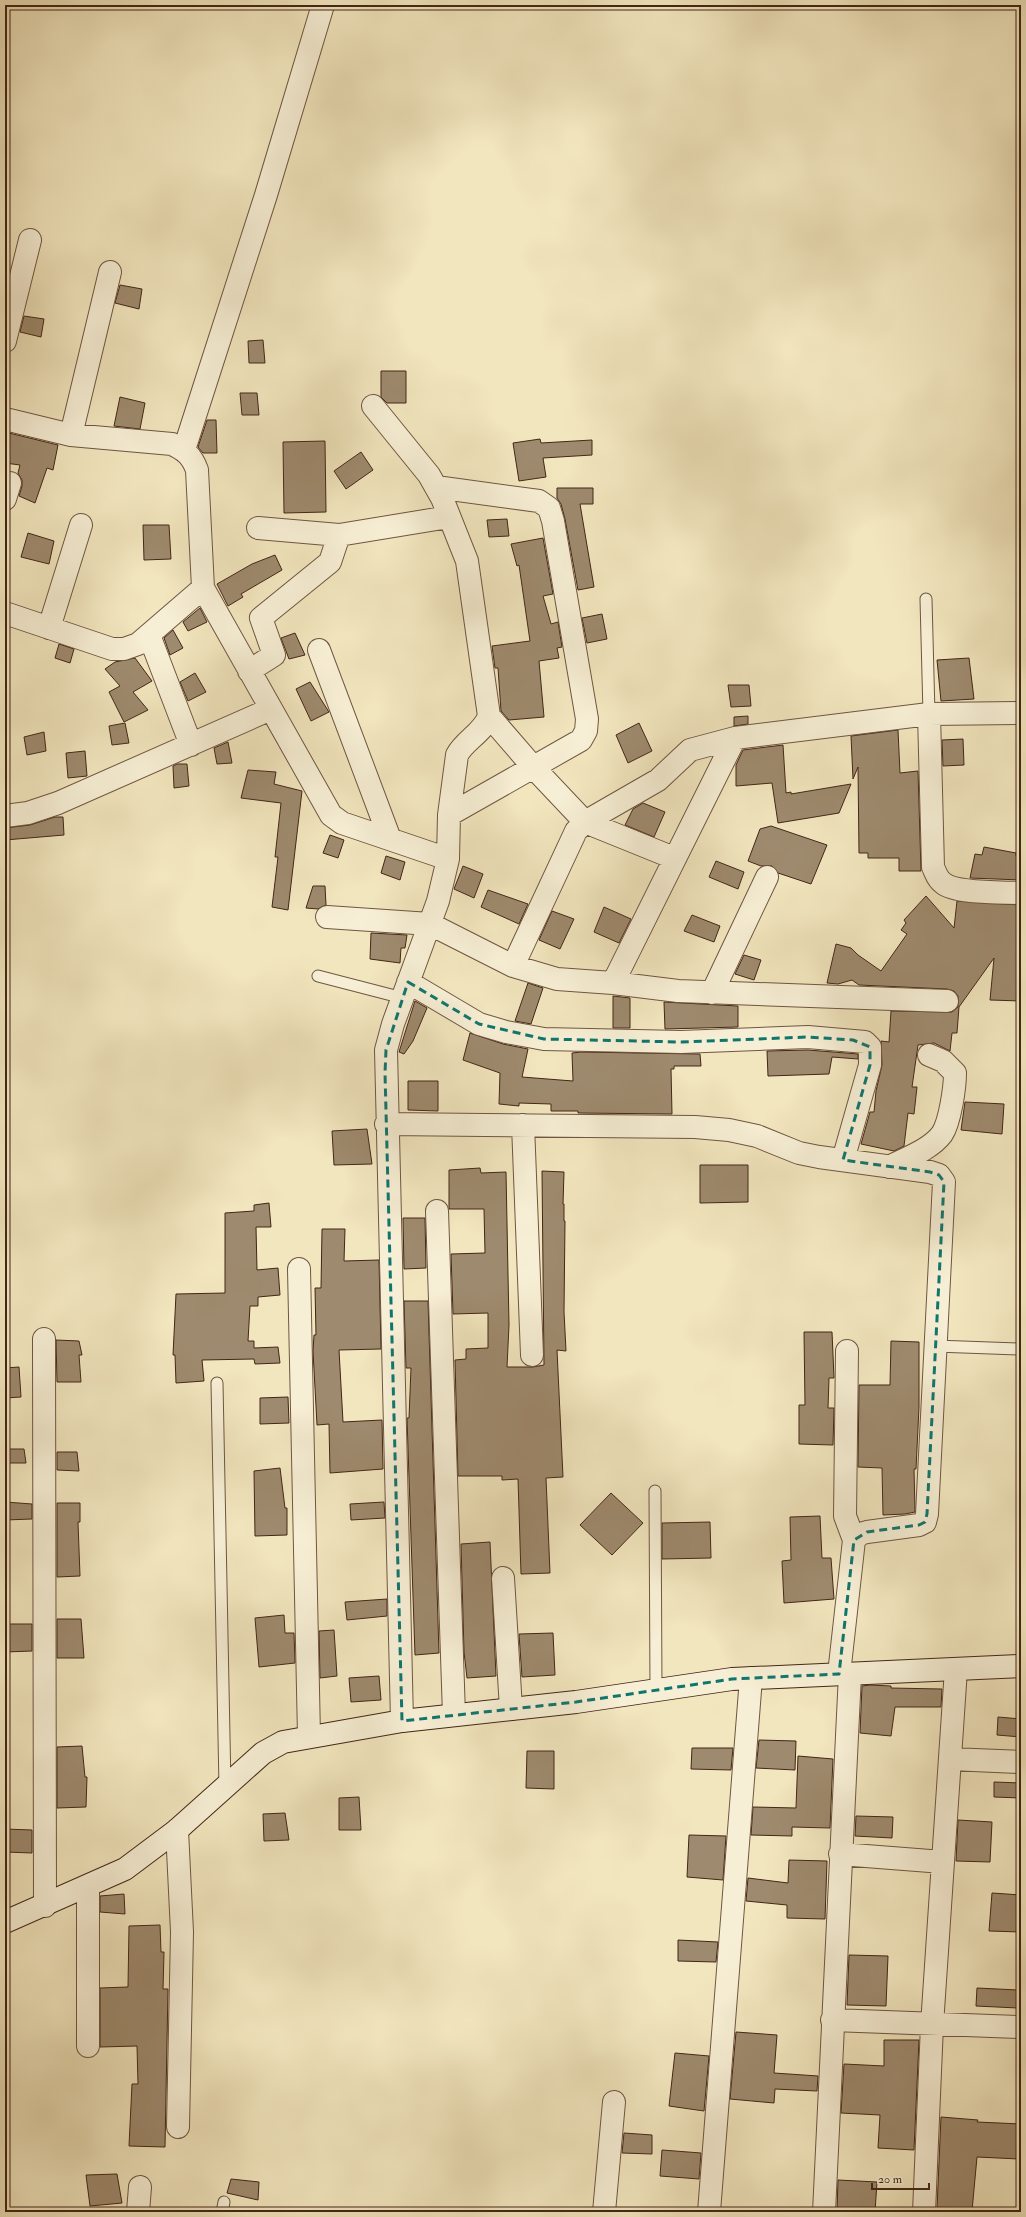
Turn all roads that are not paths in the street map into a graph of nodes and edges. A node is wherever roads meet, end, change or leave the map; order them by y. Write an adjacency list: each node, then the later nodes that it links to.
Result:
1 (323, 5): 8 (street)
2 (30, 240): 4 (street)
3 (110, 272): 7 (street)
4 (5, 341)
5 (373, 406): 9 (street)
6 (5, 419): 7 (street)
7 (71, 436): 8 (street)
8 (184, 450): 14 (street)
9 (436, 487): 10 (street); 27 (street)
10 (450, 517): 13 (street); 24 (street)
11 (81, 525): 17 (street)
12 (258, 528): 13 (street)
13 (339, 535): 20 (street)
14 (203, 588): 18 (street); 20 (street)
15 (926, 599): 23 (lane)
16 (5, 613): 17 (street)
17 (49, 628): 18 (street)
18 (149, 635): 26 (street)
19 (319, 650): 31 (street)
20 (249, 671): 21 (street)
21 (271, 709): 26 (street); 31 (street)
22 (1021, 713): 23 (street)
23 (929, 714): 25 (street); 35 (street)
24 (489, 716): 27 (street); 28 (street)
25 (735, 738): 30 (street); 32 (street)
26 (191, 745): 29 (street)
27 (534, 768): 28 (street); 30 (street)
28 (449, 815): 33 (street)
29 (5, 816)
30 (585, 822): 32 (street); 38 (street)
31 (390, 839): 33 (street)
32 (674, 858): 40 (street)
33 (448, 859): 37 (street)
34 (767, 877): 42 (street)
35 (1021, 893)
36 (327, 917): 37 (street)
37 (430, 924): 38 (street); 41 (street)
38 (513, 966): 40 (street)
39 (318, 976): 41 (lane)
40 (613, 983): 42 (street)
41 (405, 990): 45 (street); 47 (street)
42 (712, 993): 43 (street)
43 (947, 1001)
44 (929, 1055): 48 (street)
45 (386, 1124): 46 (street); 67 (street)
46 (524, 1124): 47 (street); 55 (street)
47 (843, 1160): 48 (street)
48 (889, 1167): 52 (street)
49 (437, 1211): 66 (street)
50 (299, 1269): 68 (street)
51 (44, 1339): 76 (street)
52 (936, 1346): 53 (lane); 58 (street)
53 (1021, 1350)
54 (847, 1351): 58 (street)
55 (532, 1355)
56 (216, 1383): 71 (lane)
57 (655, 1491): 64 (lane)
58 (854, 1540): 62 (street)
59 (503, 1578): 65 (street)
60 (1021, 1666): 61 (street)
61 (956, 1669): 62 (street); 69 (street)
62 (844, 1674): 63 (street); 73 (street)
63 (751, 1678): 64 (street); 87 (street)
64 (656, 1690): 65 (street)
65 (511, 1709): 66 (street)
66 (454, 1715): 67 (street)
67 (402, 1721): 68 (street)
68 (309, 1736): 71 (street)
69 (950, 1759): 70 (street); 74 (street)
70 (1021, 1762)
71 (224, 1787): 72 (street)
72 (177, 1830): 75 (street); 83 (street)
73 (840, 1854): 74 (street); 78 (street)
74 (943, 1862): 79 (street)
75 (88, 1886): 76 (street); 81 (street)
76 (45, 1906): 77 (street)
77 (5, 1922)
78 (832, 2020): 79 (street); 88 (street)
79 (932, 2025): 80 (street); 89 (street)
80 (1021, 2027)
81 (88, 2046)
82 (614, 2102): 86 (street)
83 (178, 2127)
84 (140, 2187): 85 (street)
85 (138, 2212)
86 (604, 2212)
87 (709, 2212)
88 (824, 2212)
89 (924, 2212)

